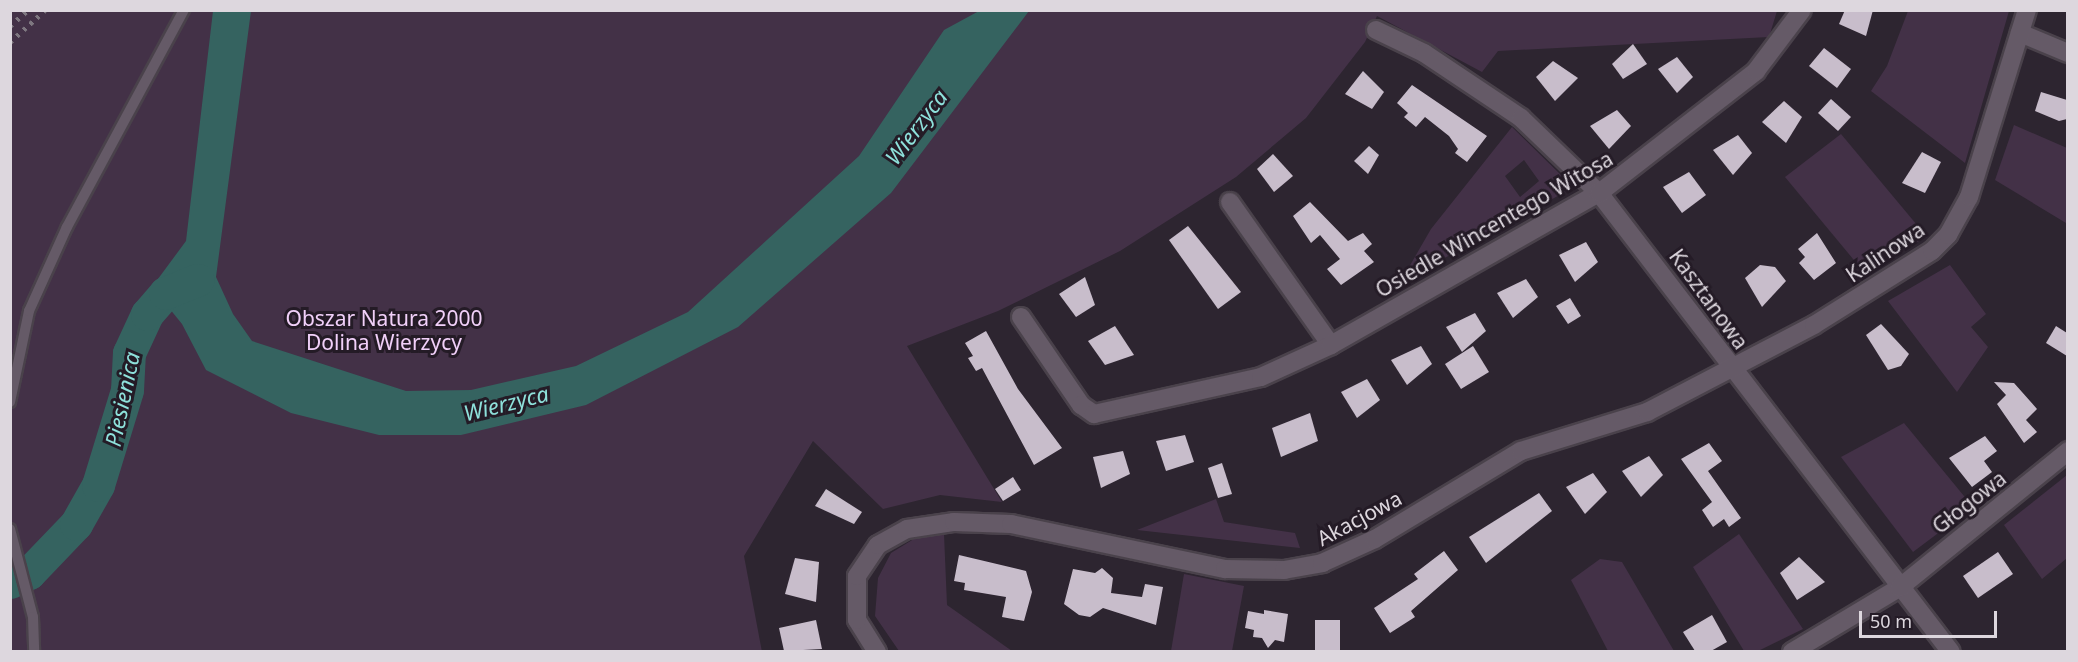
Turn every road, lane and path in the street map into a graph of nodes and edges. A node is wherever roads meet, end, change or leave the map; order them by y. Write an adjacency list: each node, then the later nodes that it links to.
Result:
1 (184, 10): 12 (lane)
2 (1802, 10): 7 (street, Osiedle Wincentego Witosa)
3 (2027, 10): 5 (street, Kalinowa)
4 (1376, 30): 7 (street, Kasztanowa)
5 (2020, 33): 6 (street); 11 (street, Kalinowa)
6 (2067, 53)
7 (1599, 193): 10 (street, Osiedle Wincentego Witosa); 11 (street, Kasztanowa)
8 (1230, 202): 10 (street)
9 (1021, 317): 10 (street, Osiedle Wincentego Witosa)
10 (1331, 345)
11 (1731, 369): 15 (street, Kasztanowa); 17 (street, Akacjowa)
12 (10, 402)
13 (2067, 451): 15 (street, Głogowa)
14 (10, 529): 16 (lane)
15 (1899, 588): 18 (street, Głogowa); 19 (street, Kasztanowa)
16 (34, 651)
17 (877, 651)
18 (1792, 651)
19 (1951, 651)

